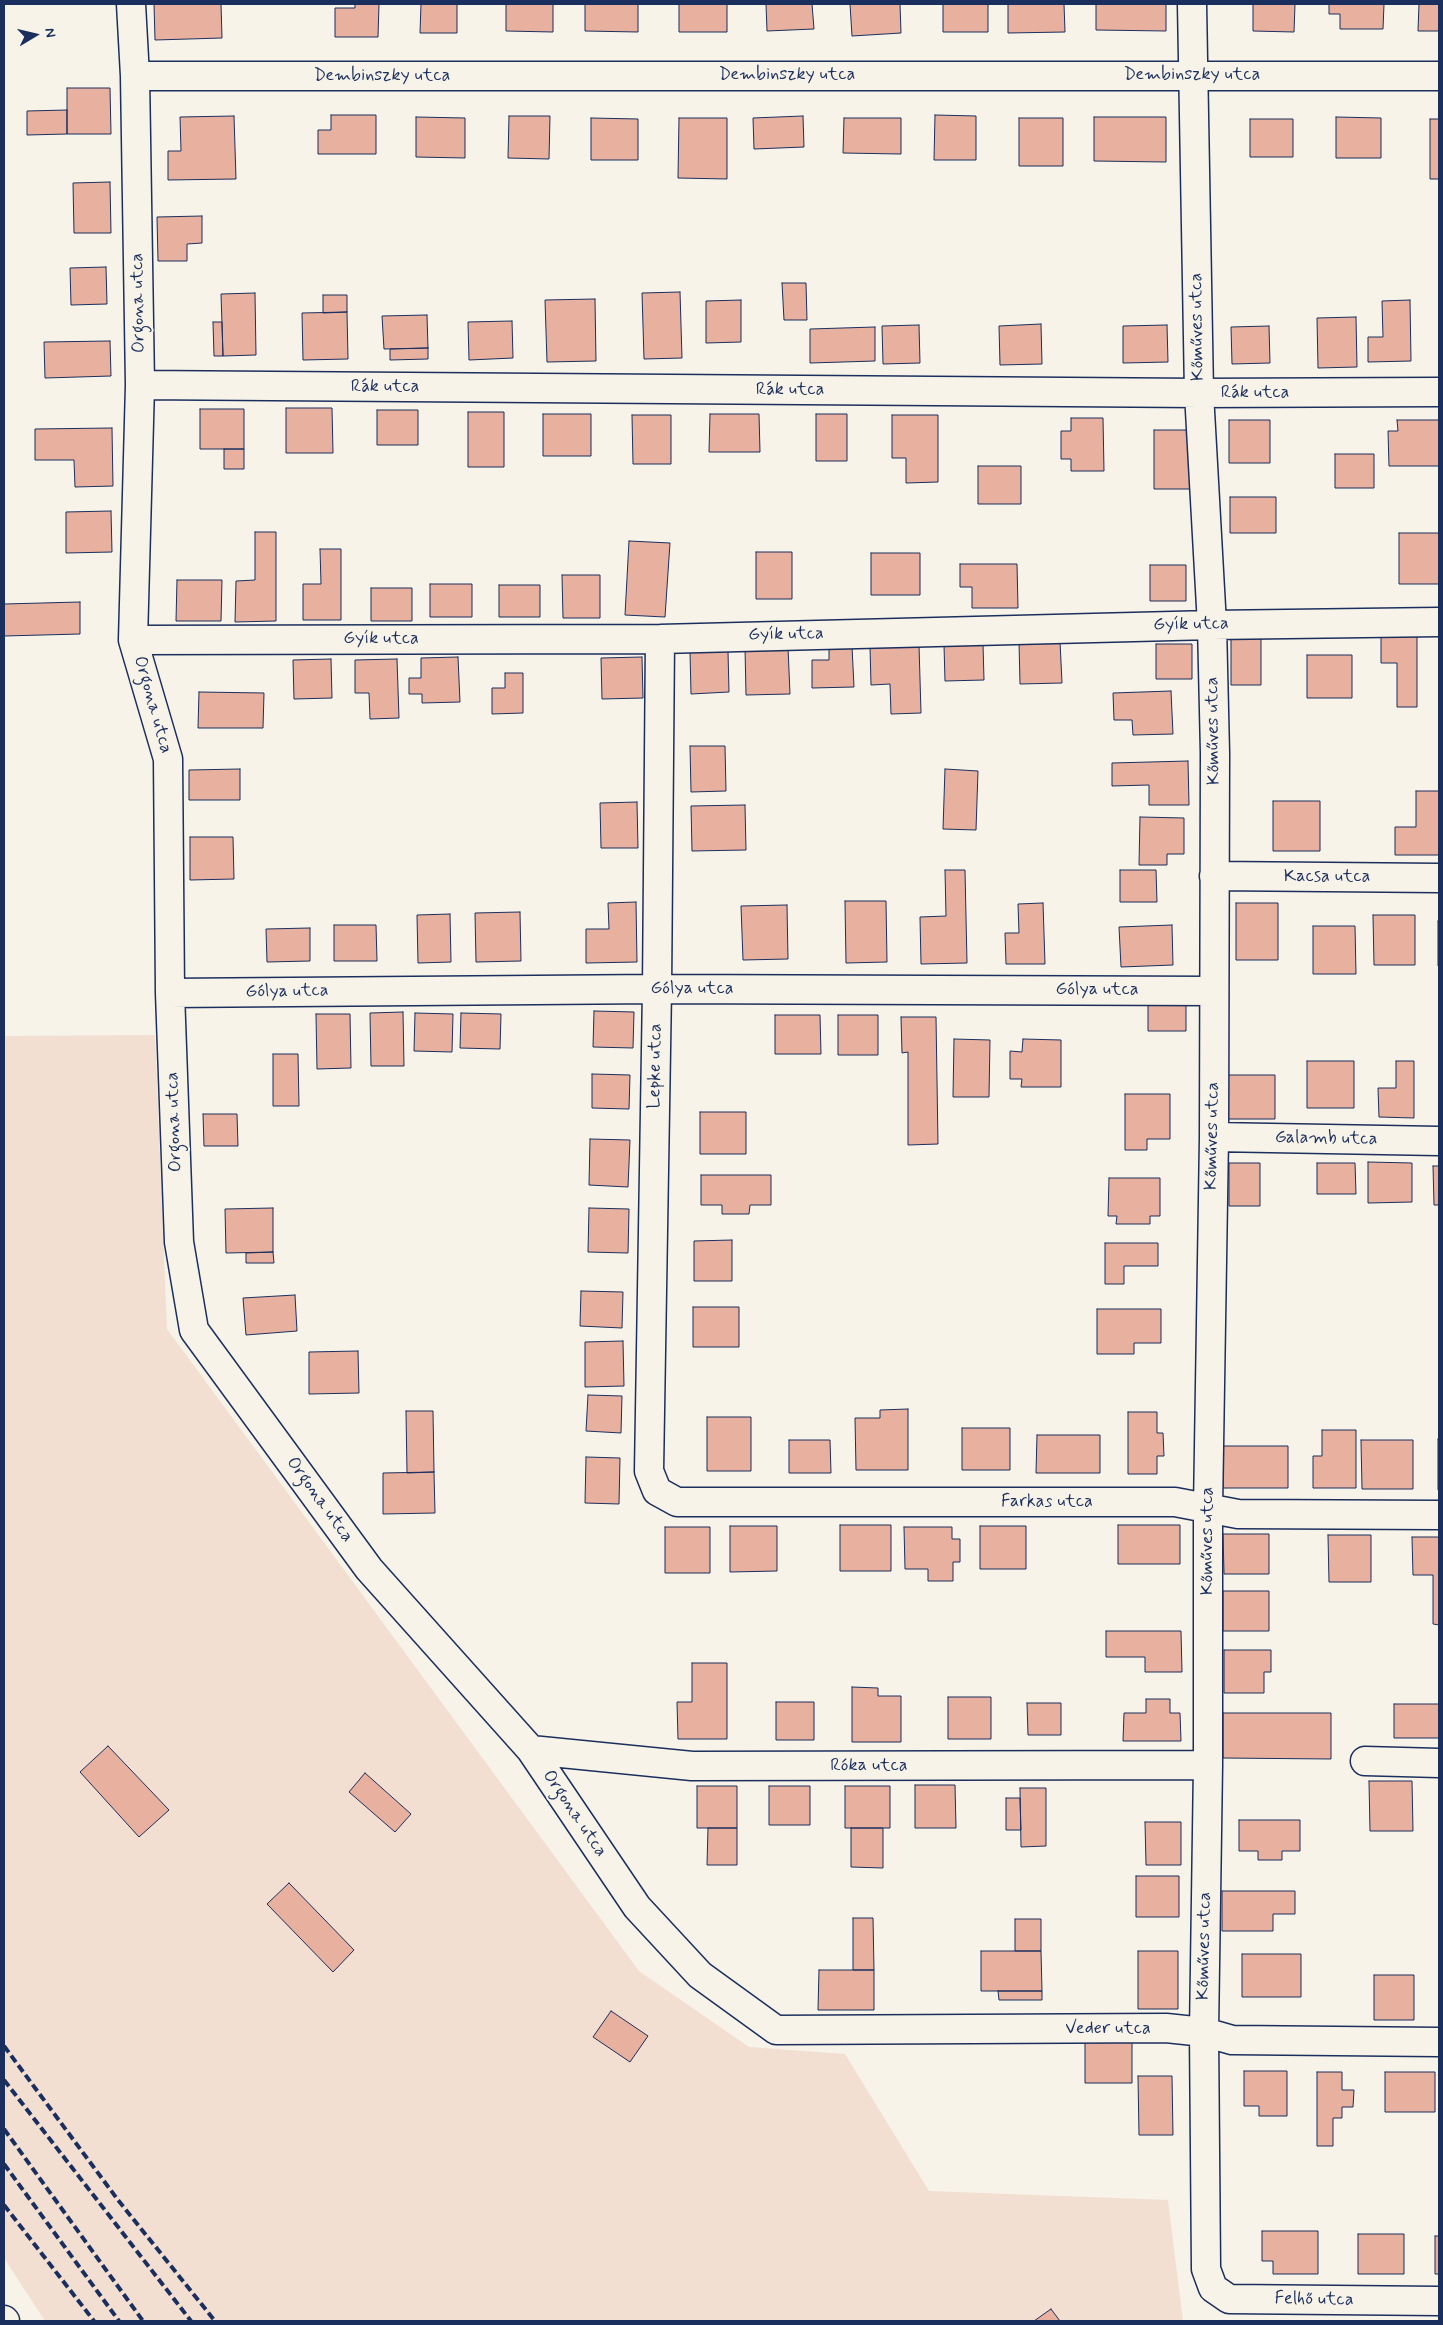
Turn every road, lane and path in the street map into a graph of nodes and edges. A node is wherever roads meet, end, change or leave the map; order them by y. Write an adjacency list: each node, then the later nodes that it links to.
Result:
1 (131, 4): 4 (street, Orgona utca)
2 (1192, 4): 3 (street, Kőműves utca)
3 (1193, 75): 4 (street, Dembinszky utca); 5 (street, Dembinszky utca); 8 (street, Kőműves utca)
4 (135, 76): 6 (street, Orgona utca)
5 (1439, 76)
6 (140, 385): 8 (street, Rák utca); 12 (street, Orgona utca)
7 (1439, 392): 8 (street, Rák utca)
8 (1199, 394): 10 (street, Kőműves utca)
9 (1439, 622): 10 (street, Gyík utca)
10 (1212, 625): 11 (street, Gyík utca); 13 (street, Kőműves utca)
11 (660, 639): 12 (street, Gyík utca); 15 (street, Lepke utca)
12 (133, 640): 17 (street, Orgona utca)
13 (1214, 876): 14 (street, Kacsa utca); 16 (street, Kőműves utca)
14 (1439, 878)
15 (657, 988): 16 (street, Gólya utca); 17 (street, Gólya utca); 20 (street, Lepke utca)
16 (1214, 990): 18 (street, Kőműves utca)
17 (170, 993): 23 (street, Orgona utca)
18 (1214, 1137): 19 (street, Galamb utca); 21 (street, Kőműves utca)
19 (1439, 1141)
20 (657, 1492): 21 (street, Farkas utca)
21 (1208, 1509): 22 (street, Farkas utca); 26 (street, Kőműves utca)
22 (1439, 1515)
23 (531, 1750): 26 (street, Róka utca); 27 (street, Orgona utca)
24 (1365, 1761): 25 (street)
25 (1439, 1763)
26 (1208, 1765): 28 (street, Kőműves utca)
27 (776, 2030): 28 (street, Veder utca)
28 (1204, 2032): 29 (street, Veder utca); 30 (street, Kőműves utca)
29 (1439, 2042)
30 (1206, 2269): 31 (street, Felhő utca)
31 (1439, 2301)

